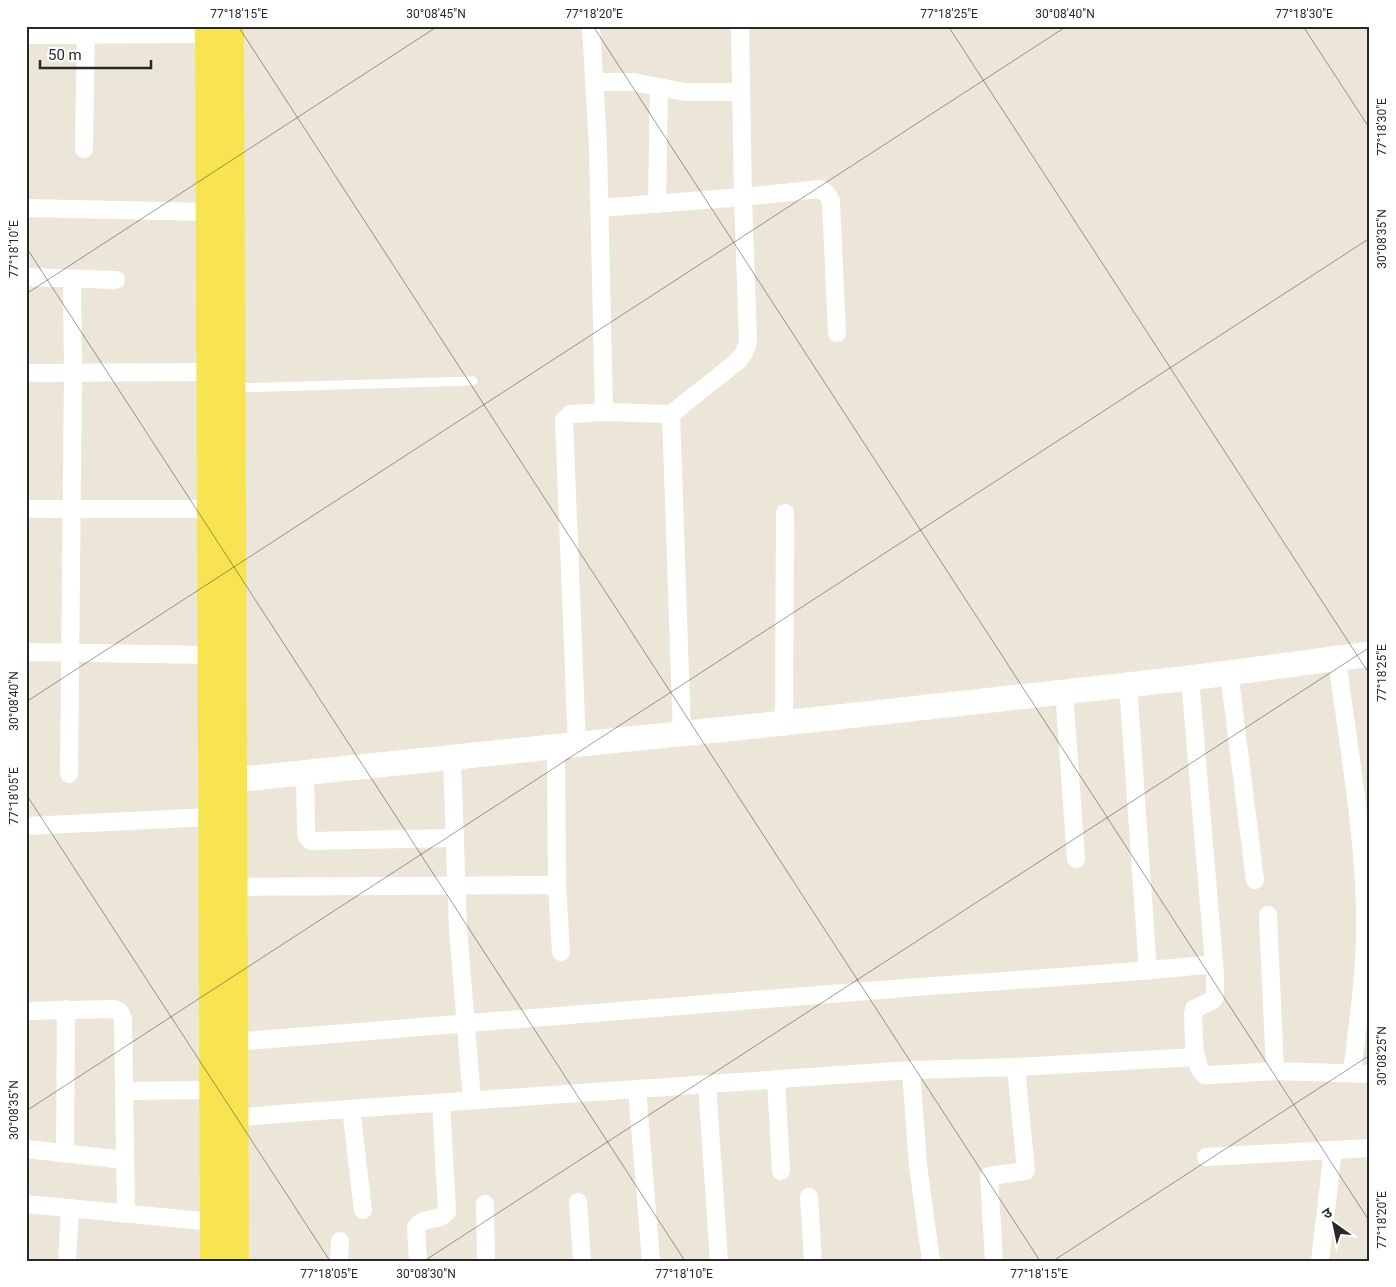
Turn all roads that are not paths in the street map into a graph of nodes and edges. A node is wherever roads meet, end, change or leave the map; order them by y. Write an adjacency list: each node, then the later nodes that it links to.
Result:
1 (591, 26): 6 (street)
2 (740, 26): 8 (street)
3 (216, 29): 4 (street); 14 (main road); 23 (main road)
4 (86, 30): 5 (street); 9 (street)
5 (26, 35)
6 (594, 82): 7 (street); 13 (street)
7 (660, 87): 8 (street); 11 (street)
8 (741, 92): 10 (street)
9 (84, 149)
10 (742, 198): 11 (street); 18 (street); 25 (street)
11 (657, 204): 13 (street)
12 (26, 208): 14 (street)
13 (600, 208): 24 (street)
14 (209, 212): 19 (main road)
15 (26, 277): 16 (street)
16 (72, 278): 17 (street); 21 (street)
17 (116, 280)
18 (837, 333)
19 (209, 372): 21 (street); 27 (main road)
20 (26, 373): 21 (street)
21 (73, 373): 28 (street)
22 (473, 381): 23 (lane)
23 (231, 388): 45 (main road)
24 (604, 412): 25 (street); 41 (street)
25 (671, 414): 40 (street)
26 (26, 509): 28 (street)
27 (210, 509): 28 (street); 33 (main road)
28 (72, 510): 31 (street)
29 (785, 513): 39 (street)
30 (26, 652): 31 (street)
31 (71, 652): 33 (street); 44 (street)
32 (1370, 654): 34 (street)
33 (211, 655): 45 (main road)
34 (1337, 659): 35 (street); 66 (street)
35 (1229, 672): 36 (street); 50 (street)
36 (1190, 678): 37 (street); 56 (street)
37 (1128, 684): 38 (street); 57 (street)
38 (1064, 691): 39 (street); 49 (street)
39 (784, 723): 40 (street)
40 (682, 734): 41 (street)
41 (566, 746): 42 (street); 51 (street)
42 (452, 758): 43 (street); 48 (street)
43 (305, 773): 45 (street); 48 (street)
44 (69, 774)
45 (222, 782): 46 (main road); 53 (main road)
46 (212, 818): 47 (street); 71 (main road)
47 (26, 826)
48 (455, 838): 52 (street)
49 (1076, 859)
50 (1255, 880)
51 (557, 885): 52 (street); 55 (street)
52 (457, 886): 53 (street); 60 (street)
53 (233, 887): 61 (main road)
54 (1268, 915): 65 (street)
55 (562, 952)
56 (1214, 964): 57 (street); 62 (street)
57 (1148, 971): 60 (street)
58 (66, 1009): 59 (street); 72 (street); 80 (street)
59 (26, 1011)
60 (465, 1026): 61 (street); 73 (street)
61 (234, 1042): 76 (main road)
62 (1196, 1057): 63 (street); 65 (street)
63 (1016, 1067): 64 (street); 104 (street)
64 (910, 1070): 68 (street); 103 (street)
65 (1275, 1071): 66 (street)
66 (1352, 1073): 67 (street)
67 (1370, 1074)
68 (776, 1079): 69 (street); 83 (street)
69 (707, 1084): 70 (street); 101 (street)
70 (637, 1089): 73 (street); 100 (street)
71 (214, 1090): 72 (street); 91 (main road)
72 (124, 1091): 82 (street)
73 (472, 1100): 74 (street)
74 (441, 1103): 75 (street); 97 (street)
75 (351, 1109): 76 (street); 89 (street)
76 (234, 1118): 95 (main road)
77 (1370, 1148): 79 (street)
78 (26, 1149): 80 (street)
79 (1333, 1150): 81 (street); 105 (street)
80 (65, 1152): 82 (street)
81 (1206, 1157)
82 (125, 1160): 90 (street)
83 (781, 1172)
84 (809, 1197): 102 (street)
85 (578, 1202): 99 (street)
86 (26, 1204): 88 (street)
87 (485, 1204): 98 (street)
88 (70, 1208): 90 (street); 93 (street)
89 (363, 1210)
90 (126, 1213): 91 (street)
91 (214, 1222): 94 (main road)
92 (340, 1241): 96 (street)
93 (67, 1261)
94 (214, 1261)
95 (235, 1261)
96 (339, 1261)
97 (418, 1261)
98 (486, 1261)
99 (582, 1261)
100 (651, 1261)
101 (719, 1261)
102 (813, 1261)
103 (931, 1261)
104 (994, 1261)
105 (1320, 1261)

